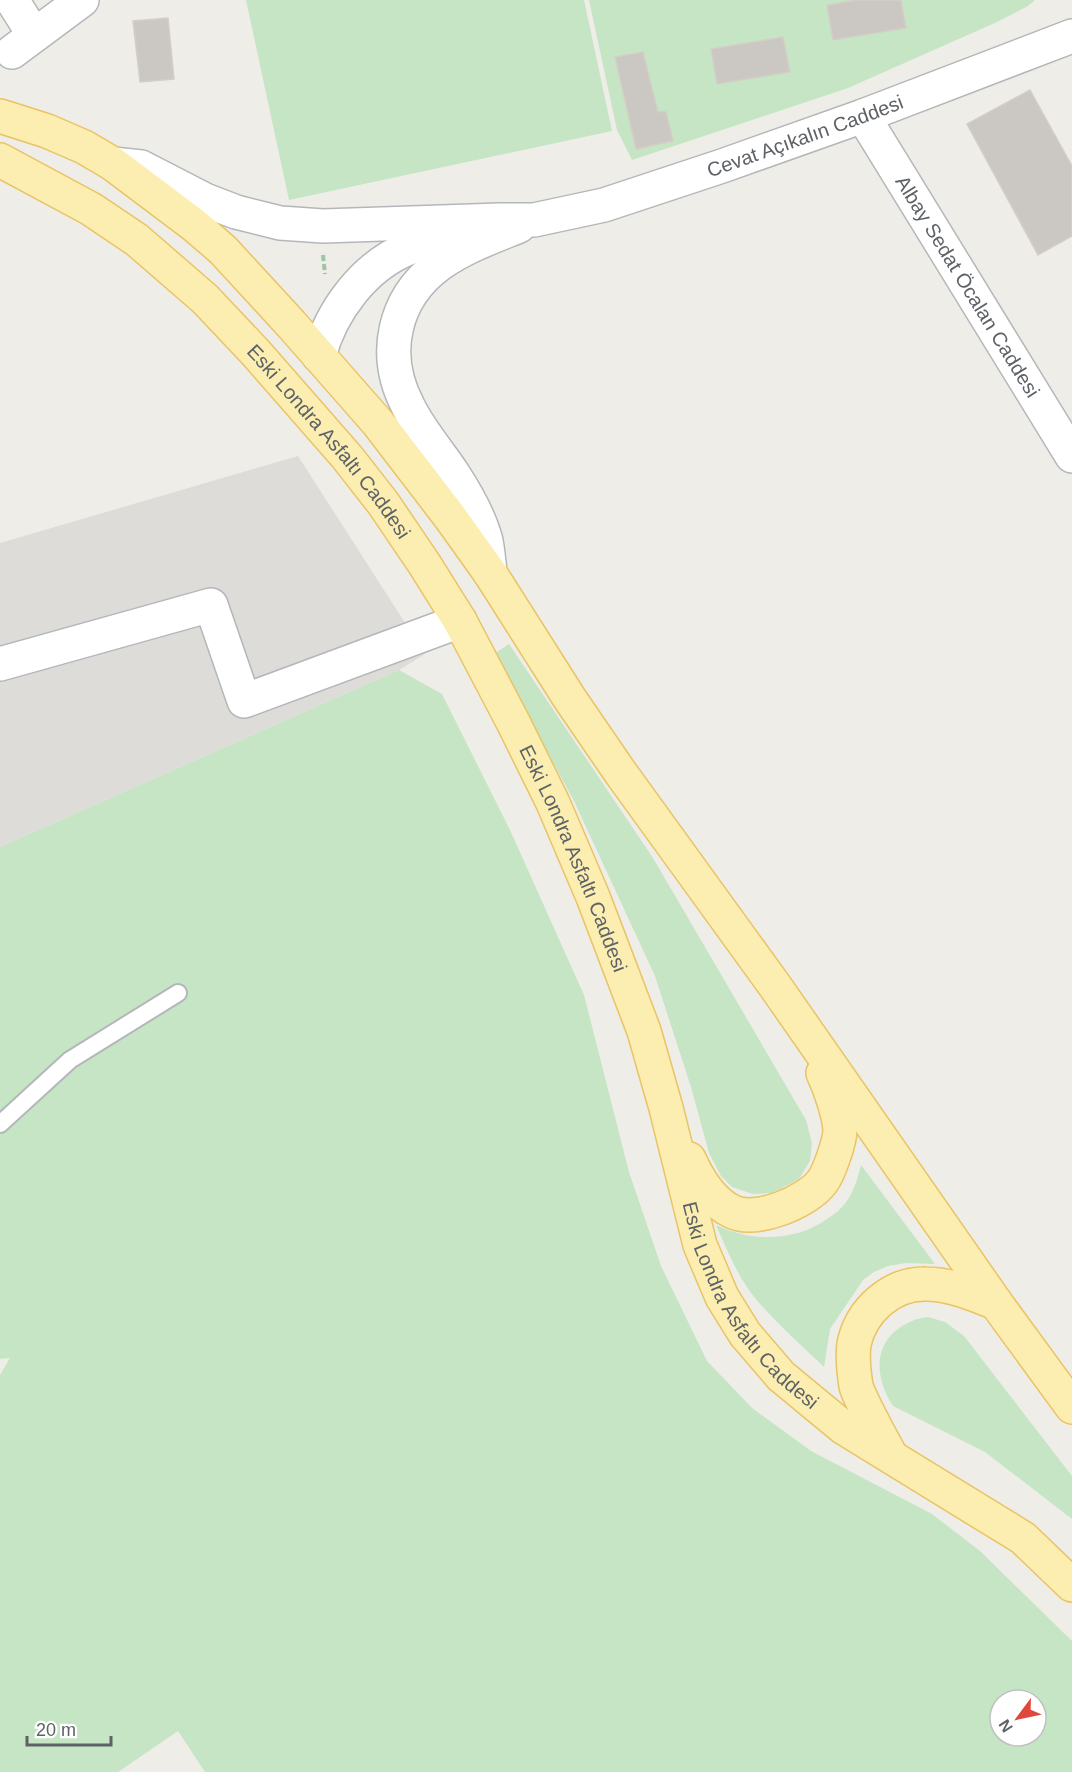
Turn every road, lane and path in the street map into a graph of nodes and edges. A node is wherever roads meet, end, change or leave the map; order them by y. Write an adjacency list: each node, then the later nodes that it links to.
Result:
1 (12, 0): 2 (street)
2 (82, 0)
3 (1072, 36): 5 (street, Cevat Açıkalın Caddesi)
4 (0, 116): 7 (main road)
5 (863, 116): 9 (street, Cevat Açıkalın Caddesi); 12 (street, Albay Sedat Öcalan Caddesi)
6 (0, 160): 11 (main road, Eski Londra Asfaltı Caddesi)
7 (113, 164): 8 (street); 10 (main road)
8 (500, 220): 9 (street); 10 (street)
9 (534, 220): 13 (street)
10 (319, 356): 11 (main road); 13 (main road)
11 (311, 416): 14 (main road, Eski Londra Asfaltı Caddesi)
12 (1072, 456)
13 (490, 573): 17 (main road)
14 (460, 621): 15 (street); 18 (main road, Eski Londra Asfaltı Caddesi)
15 (0, 664)
16 (178, 993): 19 (lane)
17 (805, 1031): 18 (main road); 20 (main road)
18 (666, 1108): 22 (main road, Eski Londra Asfaltı Caddesi)
19 (0, 1124)
20 (996, 1303): 21 (main road); 22 (main road)
21 (1072, 1407)
22 (892, 1457): 23 (main road, Eski Londra Asfaltı Caddesi)
23 (1072, 1585)

